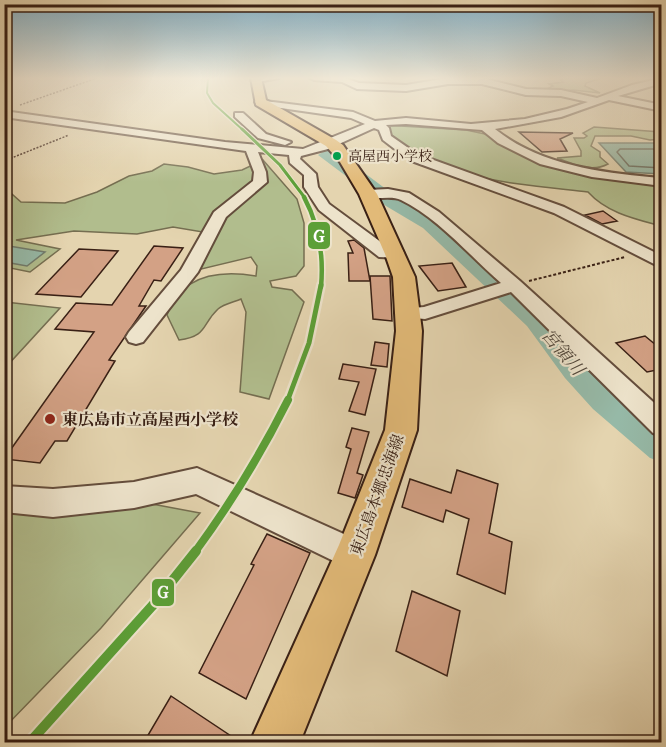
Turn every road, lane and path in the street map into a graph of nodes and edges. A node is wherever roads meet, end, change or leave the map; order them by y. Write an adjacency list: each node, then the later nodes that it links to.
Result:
1 (19, 113): 7 (street)
2 (279, 113): 9 (main road, 東広島本郷忠海線)
3 (338, 113): 6 (street)
4 (563, 113): 8 (street)
5 (239, 115): 11 (street)
6 (376, 124): 8 (street); 9 (street); 16 (street)
7 (91, 126): 10 (street); 13 (path)
8 (485, 127): 14 (street)
9 (331, 143): 11 (street); 15 (main road, 東広島本郷忠海線)
10 (250, 147): 12 (street); 21 (street)
11 (316, 151): 12 (street)
12 (295, 153): 17 (street)
13 (4, 161)
14 (662, 182)
15 (368, 194): 17 (main road, 東広島本郷忠海線); 19 (street)
16 (641, 253): 18 (street); 19 (path)
17 (396, 254): 20 (main road, 東広島本郷忠海線)
18 (662, 263)
19 (505, 287): 20 (street); 22 (street)
20 (408, 313): 24 (main road, 東広島本郷忠海線)
21 (136, 338)
22 (662, 426)
23 (4, 499): 24 (street)
24 (355, 555): 25 (main road, 東広島本郷忠海線)
25 (275, 742)

